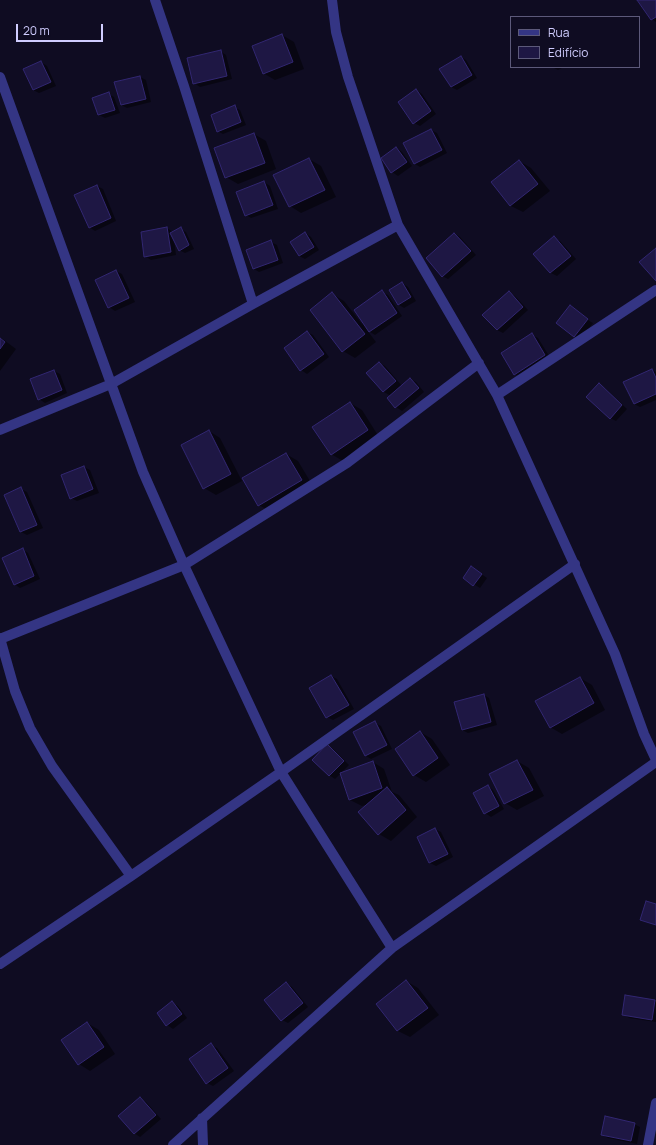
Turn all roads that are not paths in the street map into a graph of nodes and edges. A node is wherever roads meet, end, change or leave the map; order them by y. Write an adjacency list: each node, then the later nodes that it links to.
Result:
1 (155, 0): 6 (street)
2 (332, 0): 4 (street)
3 (0, 77): 8 (street)
4 (398, 225): 6 (street); 7 (street)
5 (656, 290): 9 (street)
6 (254, 304): 8 (street)
7 (479, 363): 9 (street); 12 (street)
8 (110, 384): 10 (street); 12 (street)
9 (498, 395): 11 (street)
10 (0, 430)
11 (574, 564): 14 (street); 15 (street)
12 (184, 565): 13 (street); 15 (street)
13 (0, 639): 16 (street)
14 (656, 761): 17 (street)
15 (281, 772): 16 (street); 17 (street)
16 (130, 876): 18 (street)
17 (392, 948): 20 (street)
18 (0, 964)
19 (656, 1103): 23 (street)
20 (202, 1118): 21 (street); 22 (street)
21 (172, 1145)
22 (203, 1145)
23 (648, 1145)

